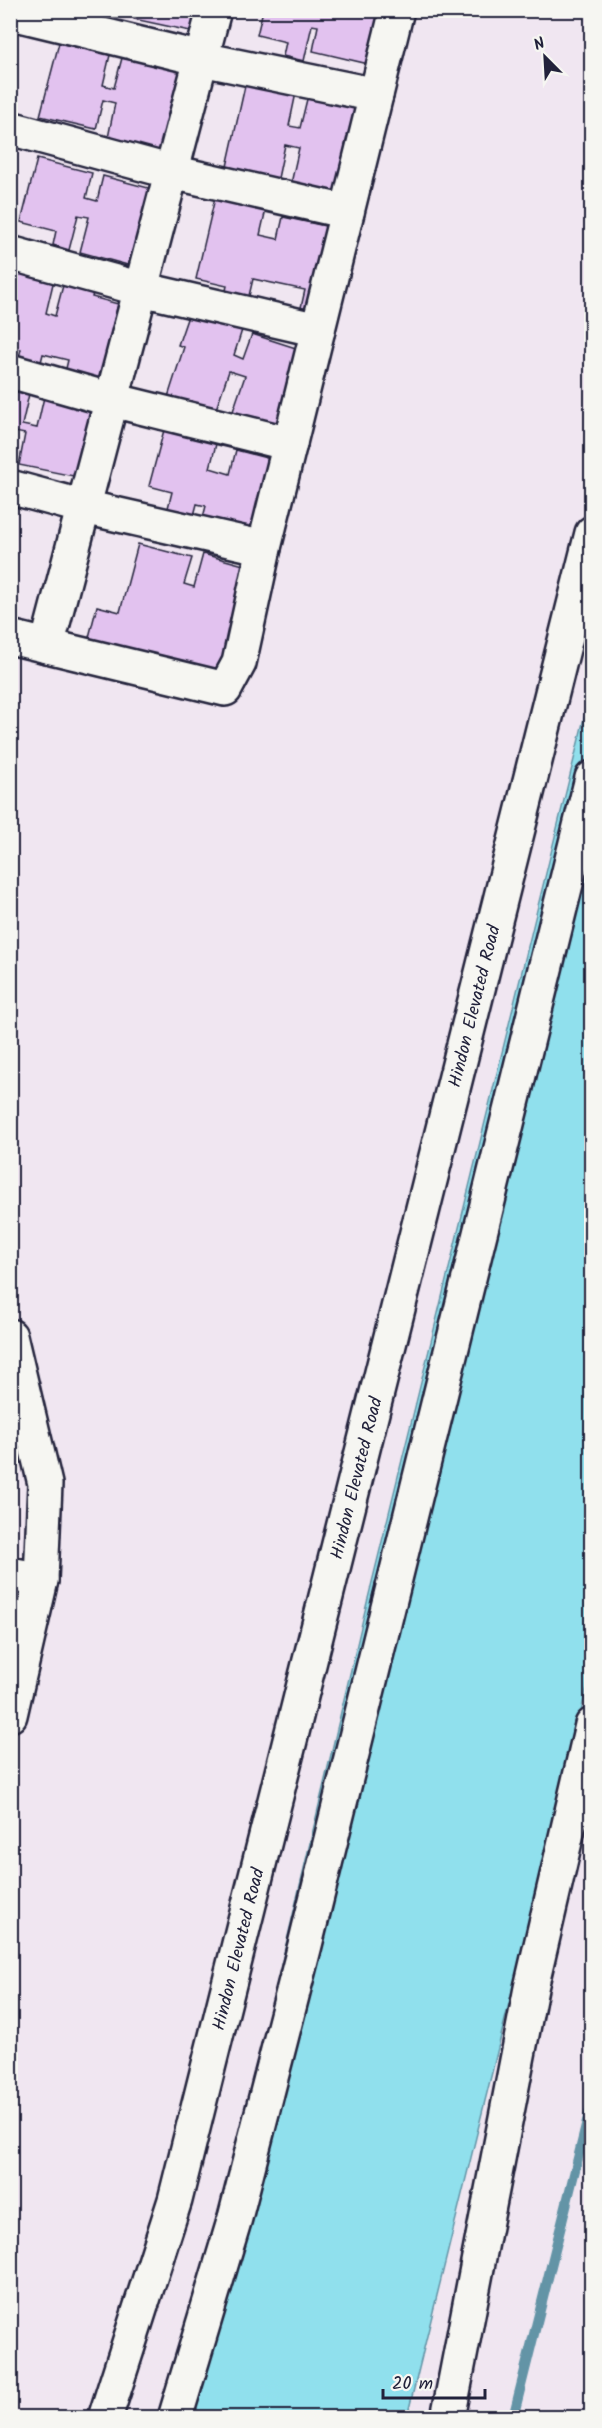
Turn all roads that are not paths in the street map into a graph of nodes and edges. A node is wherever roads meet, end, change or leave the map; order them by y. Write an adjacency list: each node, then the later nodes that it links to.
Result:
1 (214, 10): 4 (main road)
2 (397, 10): 5 (main road)
3 (12, 14): 4 (main road)
4 (202, 59): 5 (main road); 7 (main road)
5 (376, 95): 8 (main road)
6 (10, 128): 7 (main road)
7 (172, 172): 8 (main road); 10 (main road)
8 (347, 212): 11 (main road)
9 (10, 253): 10 (main road)
10 (141, 289): 11 (main road); 13 (main road)
11 (318, 330): 14 (main road)
12 (10, 371): 13 (main road)
13 (112, 400): 14 (main road); 16 (main road)
14 (290, 444): 18 (main road)
15 (10, 487): 16 (main road)
16 (84, 507): 18 (main road); 20 (main road)
17 (591, 533): 26 (main road, Hindon Elevated Road)
18 (264, 548): 20 (main road)
19 (10, 637): 20 (main road)
20 (47, 646)
21 (591, 778): 27 (main road)
22 (10, 1336): 23 (main road)
23 (26, 1577): 24 (main road)
24 (10, 1715)
25 (591, 1725): 28 (main road)
26 (105, 2418)
27 (175, 2418)
28 (448, 2418)

